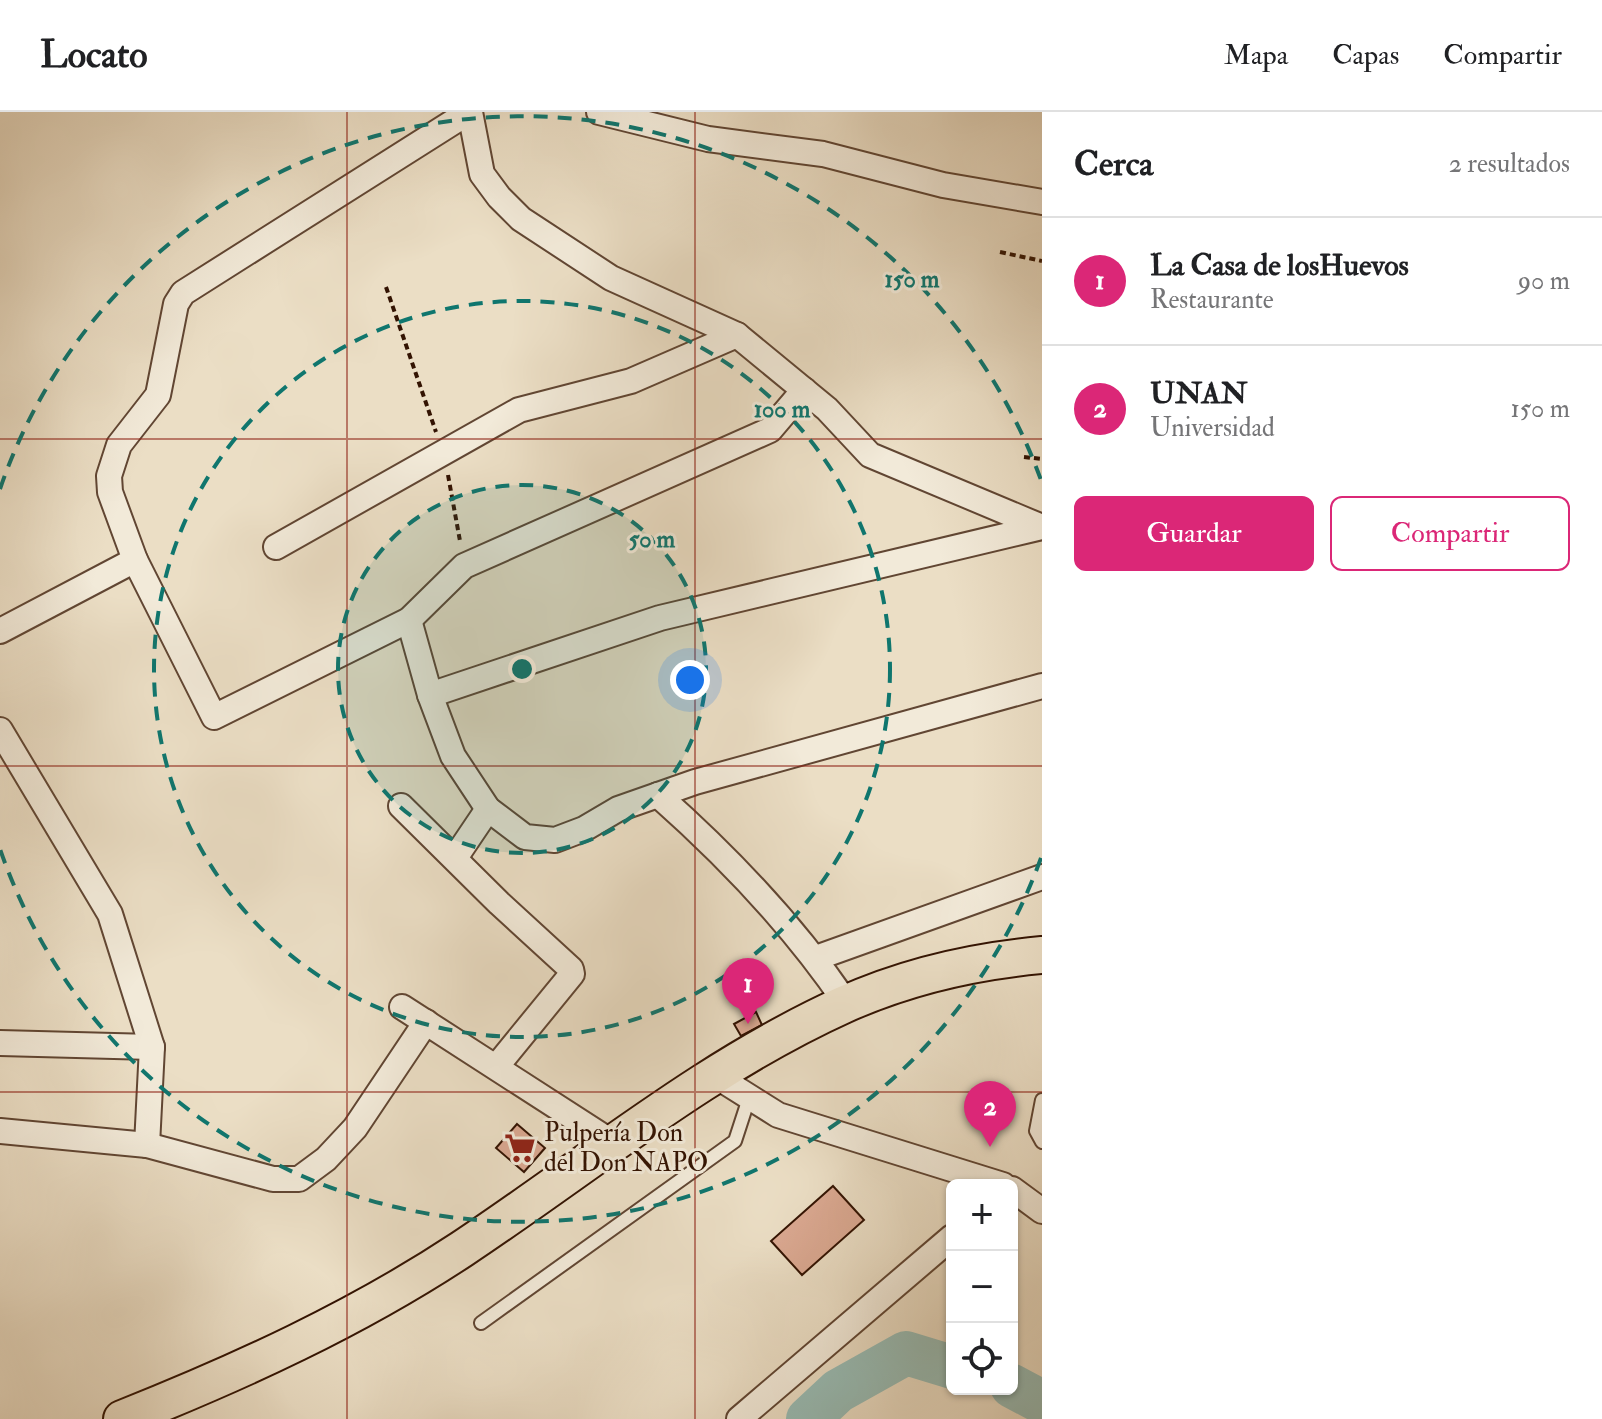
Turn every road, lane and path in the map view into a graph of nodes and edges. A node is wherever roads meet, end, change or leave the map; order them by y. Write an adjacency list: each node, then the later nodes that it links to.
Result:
1 (470, 112): 7 (street); 14 (street)
2 (599, 112): 3 (street)
3 (1042, 202)
4 (1000, 252): 5 (path)
5 (1042, 261)
6 (386, 287): 9 (path)
7 (737, 335): 8 (street); 9 (street)
8 (804, 390): 12 (street); 15 (street)
9 (443, 452): 13 (street); 15 (path)
10 (1024, 457): 11 (path)
11 (1042, 459)
12 (1042, 527): 19 (street)
13 (276, 547)
14 (135, 560): 16 (street); 17 (street)
15 (464, 566): 16 (street)
16 (409, 620): 19 (street)
17 (0, 631)
18 (1042, 686): 21 (street)
19 (430, 695): 23 (street)
20 (0, 730): 32 (street)
21 (658, 795): 23 (street); 26 (street)
22 (401, 806): 24 (street)
23 (488, 809): 24 (street)
24 (455, 858): 33 (street)
25 (1042, 877): 26 (street)
26 (816, 958): 28 (street)
27 (1035, 960): 28 (main road)
28 (846, 1003): 34 (main road)
29 (402, 1007): 30 (street)
30 (426, 1022): 33 (street); 40 (street)
31 (0, 1043): 32 (street)
32 (152, 1047): 40 (street)
33 (496, 1067): 39 (street)
34 (716, 1076): 35 (street); 39 (main road)
35 (749, 1098): 41 (street); 45 (lane)
36 (1042, 1100): 38 (lane)
37 (0, 1131): 40 (street)
38 (1042, 1142)
39 (613, 1143): 46 (main road)
40 (147, 1145)
41 (984, 1179)
42 (1018, 1193): 43 (street)
43 (1042, 1211)
44 (946, 1242): 47 (street)
45 (481, 1323)
46 (122, 1419)
47 (739, 1419)

